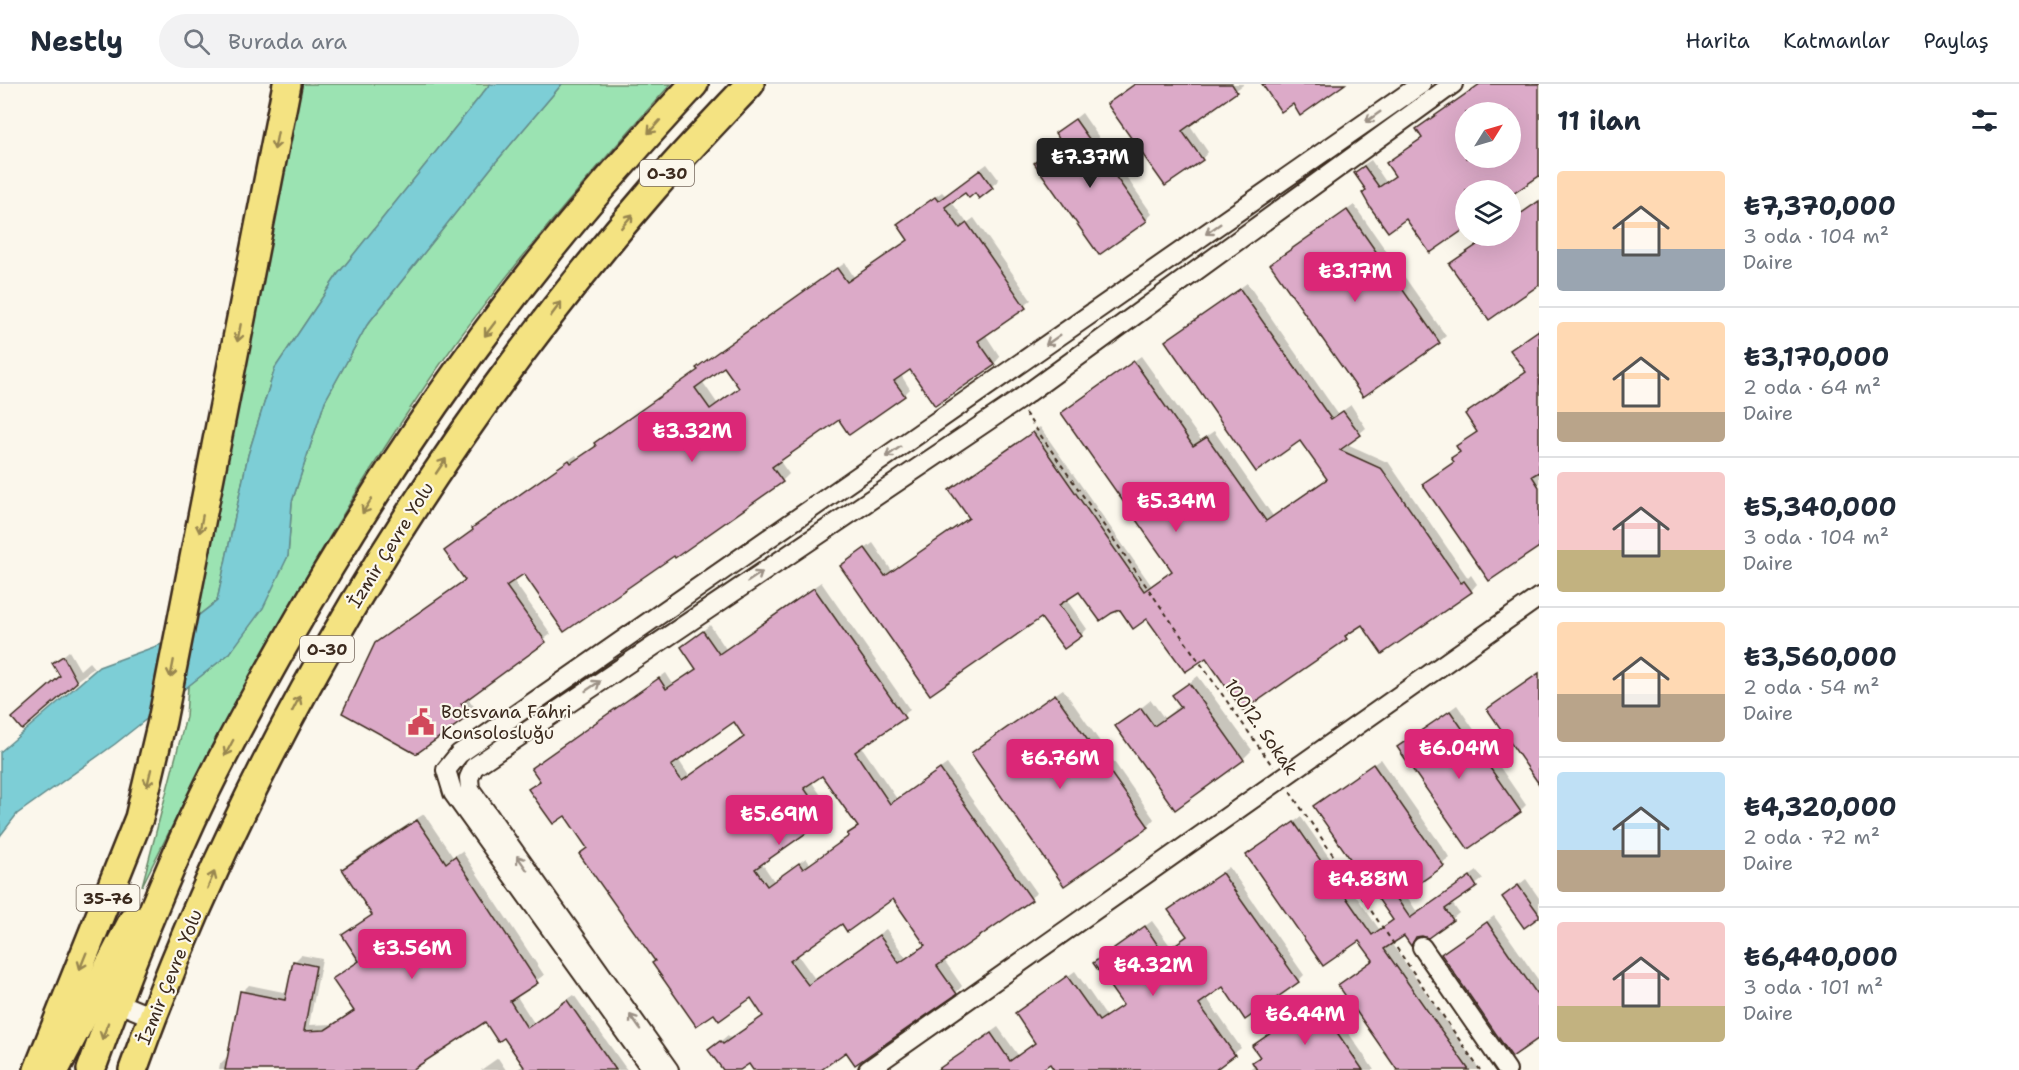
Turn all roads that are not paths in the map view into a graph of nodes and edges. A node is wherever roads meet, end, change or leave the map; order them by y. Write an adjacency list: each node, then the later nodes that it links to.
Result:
1 (287, 84): 13 (highway, 35-76, one-way to 13)
2 (694, 84): 9 (highway, O-30, one-way to 9)
3 (750, 84): 12 (highway, İzmir Çevre Yolu / O-30, one-way to 3)
4 (1421, 84): 7 (street, one-way to 7)
5 (1453, 84): 8 (street, one-way to 5)
6 (1539, 597): 19 (street)
7 (446, 770): 8 (street); 17 (street)
8 (469, 778): 18 (street, one-way to 8)
9 (183, 840): 11 (highway, O-30); 14 (highway)
10 (1422, 947): 20 (street)
11 (116, 1002): 12 (street); 15 (highway, O-30, one-way to 15)
12 (152, 1017): 16 (highway, İzmir Çevre Yolu / O-30)
13 (38, 1070)
14 (55, 1070)
15 (91, 1070)
16 (133, 1070)
17 (651, 1070)
18 (669, 1070)
19 (868, 1070)
20 (1507, 1070)

